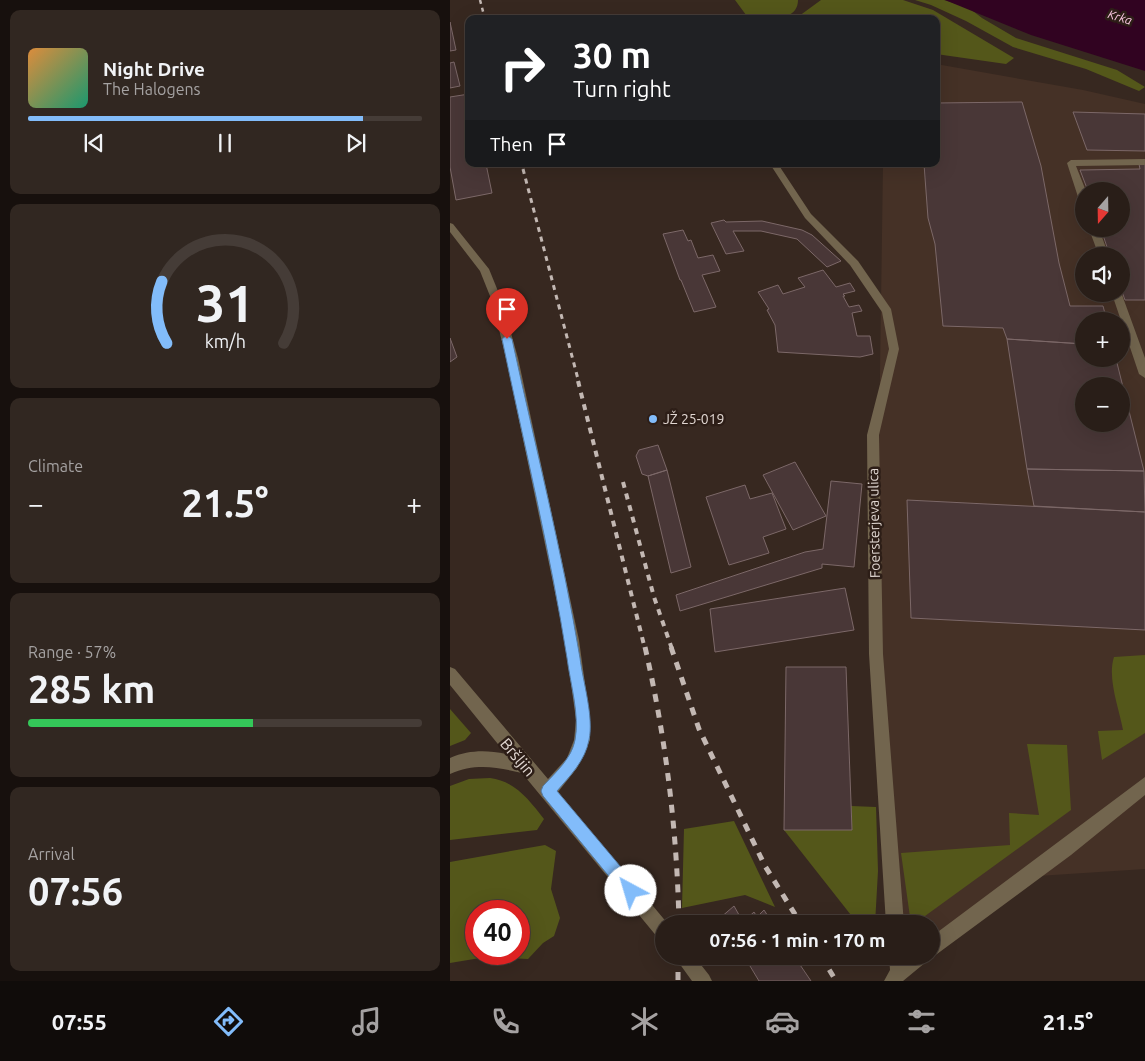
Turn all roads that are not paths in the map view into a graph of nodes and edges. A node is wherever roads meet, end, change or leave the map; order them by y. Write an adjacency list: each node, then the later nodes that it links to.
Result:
1 (1145, 162): 3 (street)
2 (776, 167): 12 (street, Foersterjeva ulica)
3 (1078, 182)
4 (450, 226): 11 (street)
5 (1120, 302): 6 (street)
6 (1145, 374)
7 (450, 674): 9 (street, Bršljin)
8 (450, 766): 9 (street)
9 (525, 766): 11 (street, Bršljin)
10 (1145, 785): 14 (street)
11 (548, 791): 13 (street, Bršljin)
12 (894, 915)
13 (655, 921)
14 (940, 941)
15 (690, 965): 16 (street)
16 (703, 981)

